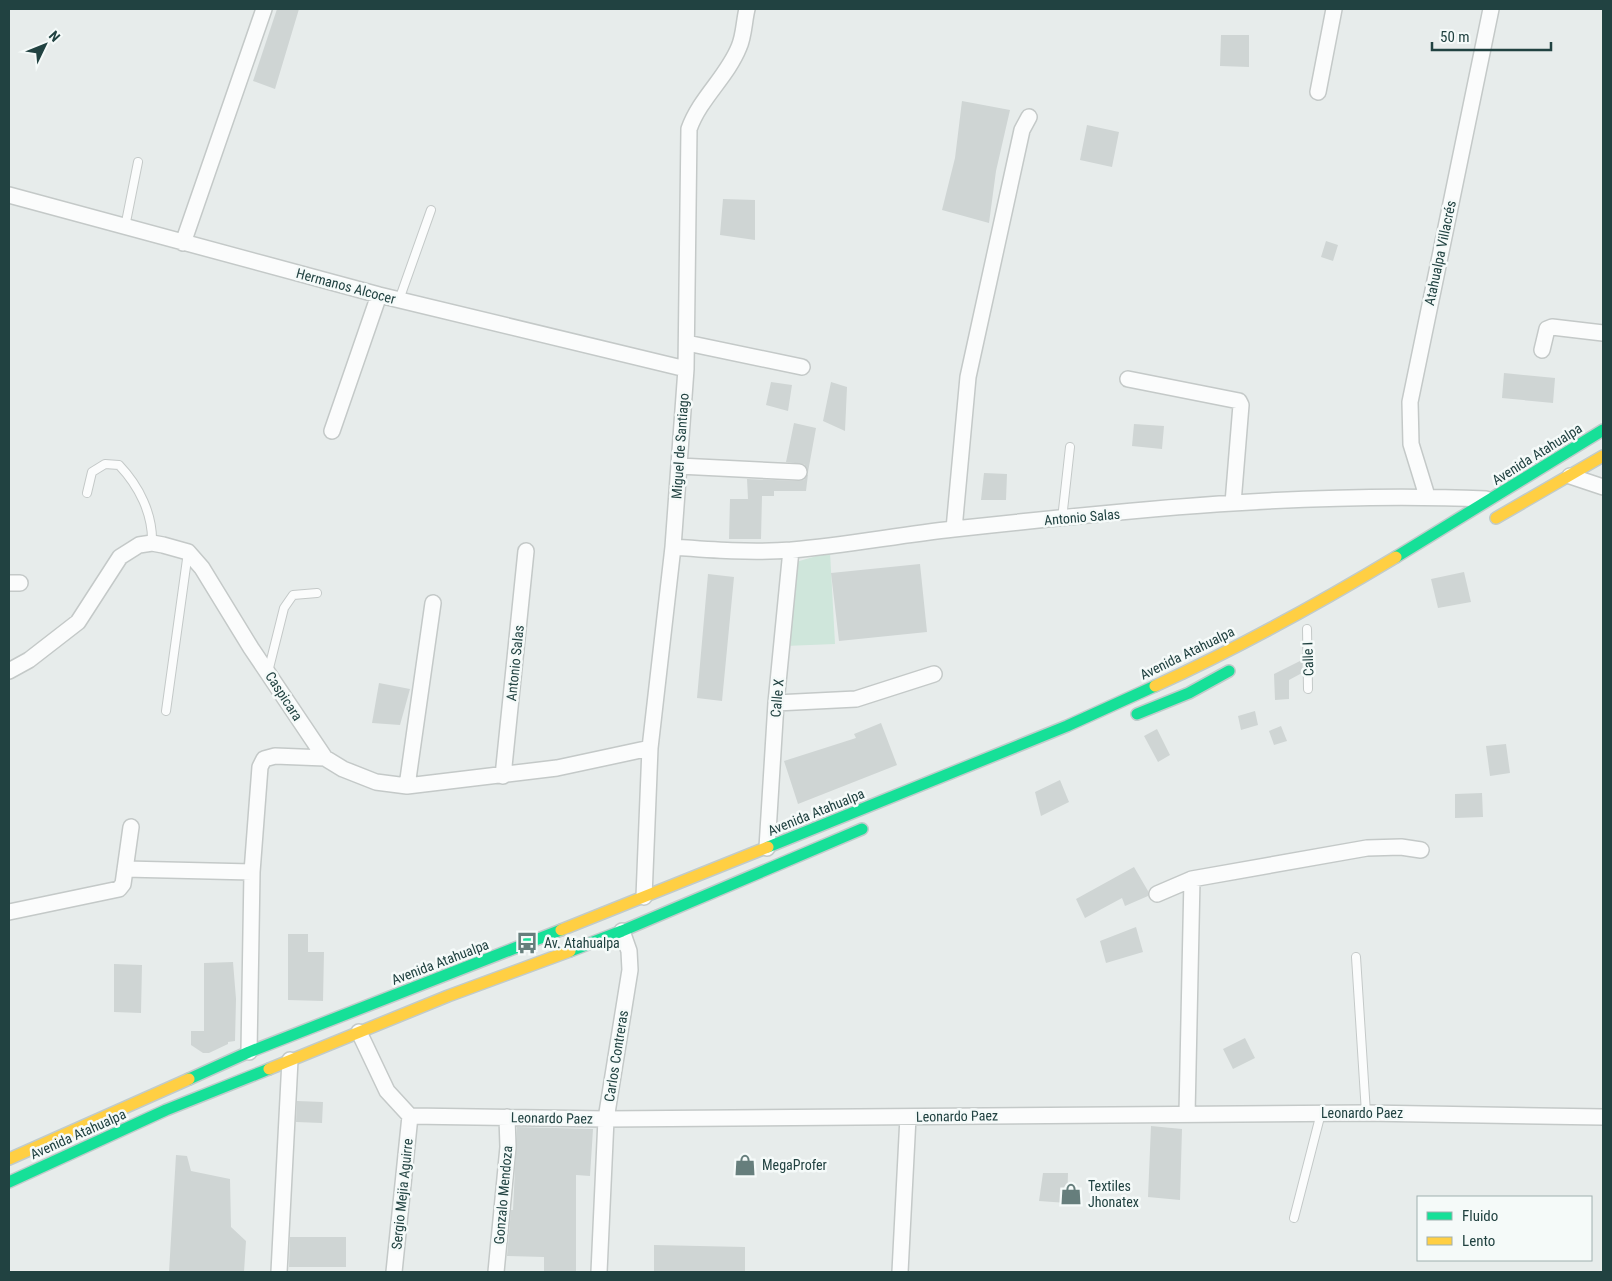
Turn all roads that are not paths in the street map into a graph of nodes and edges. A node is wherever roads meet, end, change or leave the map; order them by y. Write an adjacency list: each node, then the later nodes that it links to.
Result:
1 (264, 9): 11 (street)
2 (747, 9): 15 (street, Miguel de Santiago)
3 (1334, 9): 5 (street)
4 (1491, 9): 29 (street, Atahualpa Villacrés)
5 (1318, 92)
6 (1030, 118): 34 (street)
7 (138, 162): 10 (lane)
8 (9, 195): 10 (street, Hermanos Alcocer)
9 (431, 210): 13 (lane)
10 (125, 227): 11 (street, Hermanos Alcocer)
11 (183, 244): 12 (street, Hermanos Alcocer)
12 (378, 295): 13 (street, Hermanos Alcocer); 21 (street)
13 (399, 300): 18 (street, Hermanos Alcocer)
14 (1603, 333): 16 (street)
15 (686, 343): 17 (street); 18 (street, Miguel de Santiago)
16 (1542, 350)
17 (802, 367)
18 (686, 369): 24 (street, Miguel de Santiago)
19 (1128, 379): 31 (street)
20 (1603, 430): 30 (highway, Avenida Atahualpa)
21 (332, 431)
22 (1070, 447): 32 (lane)
23 (1603, 456): 26 (highway)
24 (679, 466): 25 (street); 36 (street, Miguel de Santiago)
25 (799, 472)
26 (1570, 476): 27 (street); 33 (highway)
27 (1603, 486)
28 (87, 494): 35 (lane)
29 (1427, 496): 30 (street, Antonio Salas); 31 (street, Antonio Salas)
30 (1492, 499): 57 (highway, Avenida Atahualpa)
31 (1233, 503): 32 (street, Antonio Salas)
32 (1062, 519): 34 (street, Antonio Salas)
33 (1484, 525)
34 (954, 529): 37 (street, Antonio Salas)
35 (152, 543): 39 (street); 44 (street)
36 (673, 547): 37 (street, Antonio Salas); 51 (street, Miguel de Santiago)
37 (791, 550): 48 (street, Calle X)
38 (526, 551): 53 (street, Antonio Salas)
39 (188, 552): 45 (street, Caspicara); 49 (lane)
40 (317, 593): 45 (lane)
41 (433, 603): 54 (street)
42 (1307, 629): 47 (lane, Calle I)
43 (1239, 665): 50 (highway)
44 (9, 671)
45 (268, 672): 52 (street, Caspicara)
46 (934, 674): 48 (street)
47 (1308, 689)
48 (776, 703): 57 (street, Calle X)
49 (166, 711)
50 (1126, 719)
51 (650, 748): 53 (street); 63 (street, Miguel de Santiago)
52 (325, 758): 54 (street); 60 (street)
53 (503, 776): 54 (street)
54 (407, 786)
55 (874, 824): 65 (highway, Avenida Atahualpa)
56 (131, 827): 59 (street)
57 (767, 848): 63 (highway, Avenida Atahualpa)
58 (1421, 850): 61 (street)
59 (125, 869): 60 (street); 64 (street)
60 (252, 872): 68 (street)
61 (1192, 879): 62 (street); 72 (street)
62 (1157, 894)
63 (644, 897): 68 (highway, Avenida Atahualpa)
64 (9, 912)
65 (622, 931): 67 (highway, Avenida Atahualpa); 77 (street, Carlos Contreras)
66 (1356, 957): 71 (lane)
67 (359, 1032): 69 (highway, Avenida Atahualpa); 73 (street)
68 (249, 1052): 78 (highway, Avenida Atahualpa)
69 (290, 1060): 79 (highway, Avenida Atahualpa); 81 (street)
70 (1321, 1113): 71 (street, Leonardo Paez); 72 (street, Leonardo Paez); 80 (lane)
71 (1366, 1113): 76 (street, Leonardo Paez)
72 (1187, 1114): 75 (street, Leonardo Paez)
73 (410, 1116): 74 (street, Leonardo Paez); 82 (street, Sergio Mejia Aguirre)
74 (507, 1117): 77 (street, Leonardo Paez); 83 (street, Gonzalo Mendoza)
75 (908, 1117): 77 (street, Leonardo Paez); 85 (street)
76 (1603, 1117)
77 (606, 1119): 84 (street, Carlos Contreras)
78 (9, 1159)
79 (9, 1182)
80 (1294, 1218)
81 (279, 1272)
82 (394, 1272)
83 (496, 1272)
84 (599, 1272)
85 (900, 1272)

